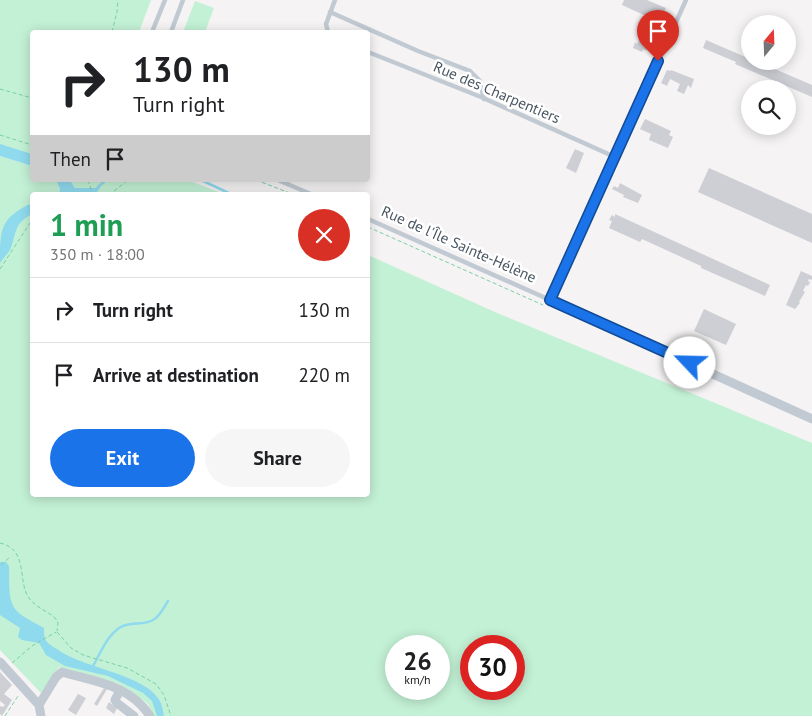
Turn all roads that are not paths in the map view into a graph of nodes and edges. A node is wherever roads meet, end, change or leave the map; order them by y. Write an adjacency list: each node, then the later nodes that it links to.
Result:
1 (165, 0): 6 (lane)
2 (184, 0): 7 (lane)
3 (335, 0): 5 (lane)
4 (686, 0): 11 (lane)
5 (330, 12): 8 (lane); 10 (lane)
6 (153, 30)
7 (172, 30)
8 (328, 30)
9 (370, 53): 10 (lane, Rue des Charpentiers)
10 (484, 98): 11 (lane, Rue des Charpentiers)
11 (615, 157): 15 (lane)
12 (283, 182): 13 (lane)
13 (306, 192)
14 (370, 220): 15 (lane, Rue de l'Île Sainte-Hélène)
15 (550, 300): 16 (street, Rue de l'Île Sainte-Hélène)
16 (812, 419)
17 (3, 666): 19 (street)
18 (120, 690): 19 (street); 21 (street); 22 (street)
19 (38, 705): 20 (street)
20 (41, 716)
21 (134, 716)
22 (150, 716)

